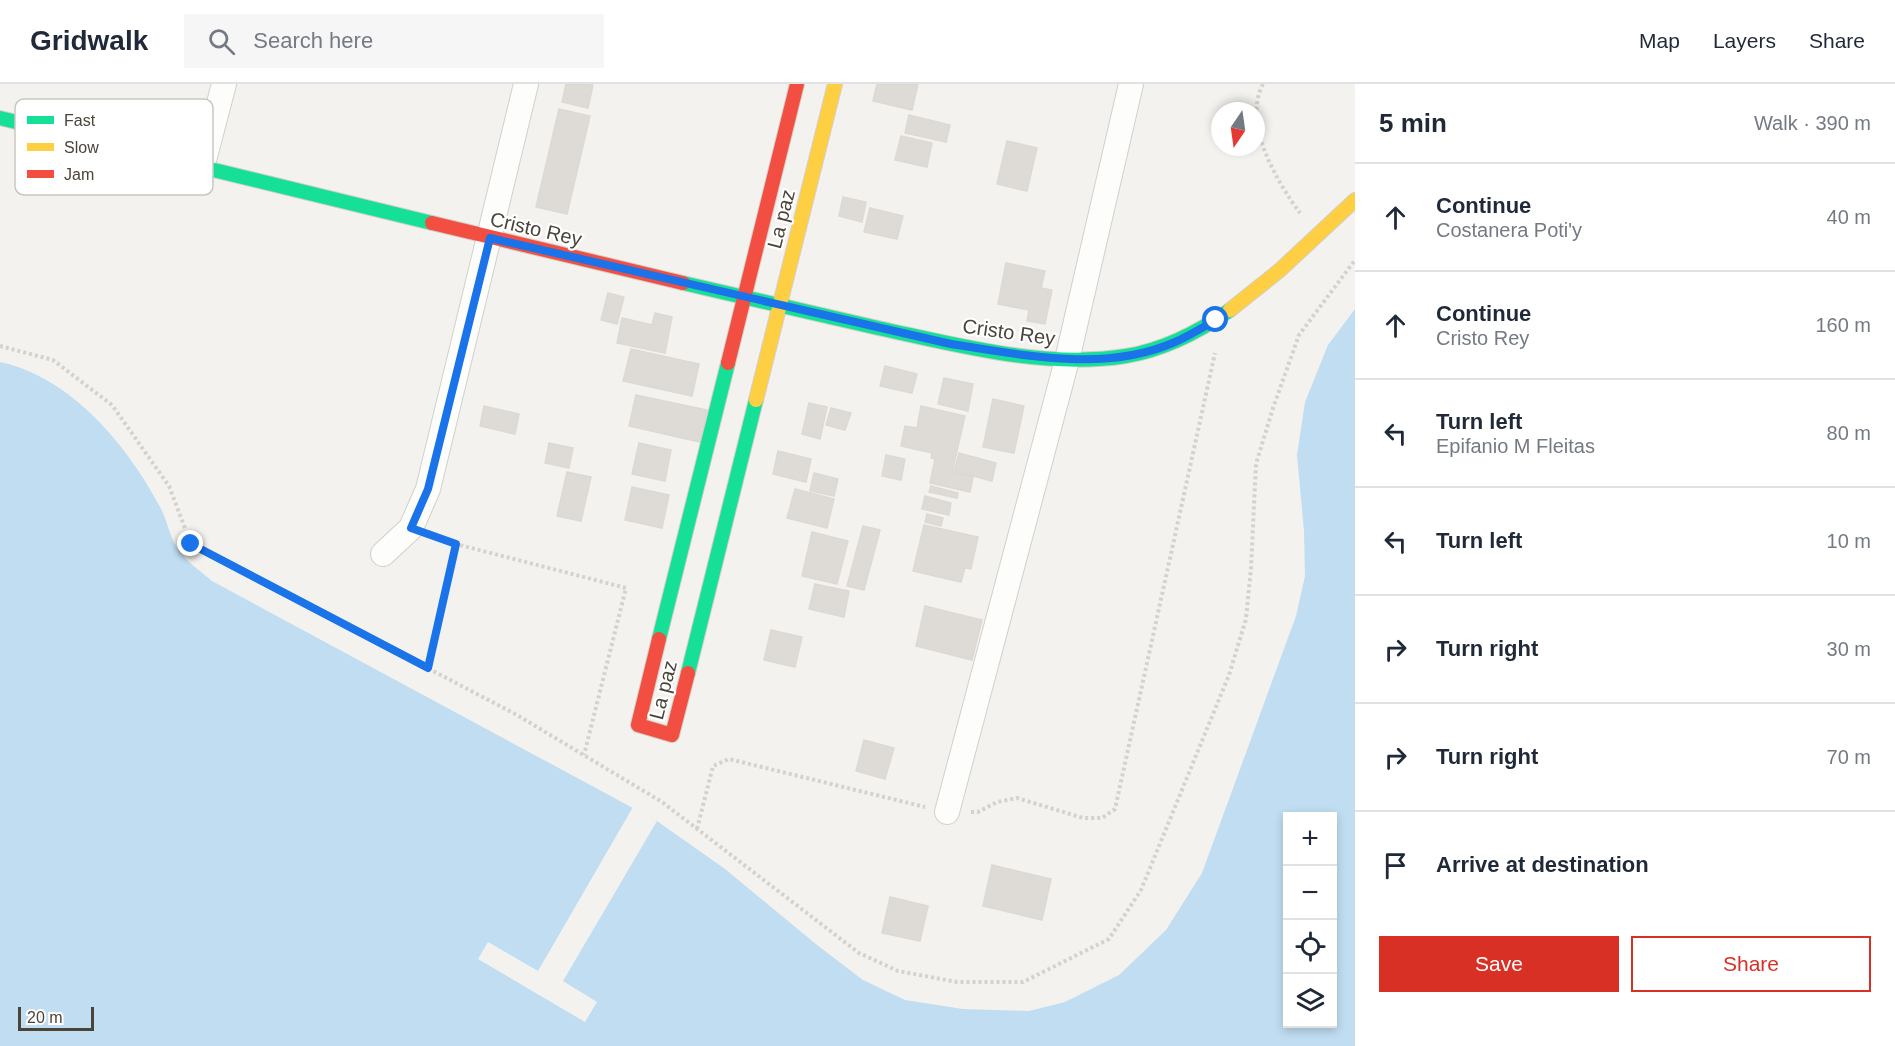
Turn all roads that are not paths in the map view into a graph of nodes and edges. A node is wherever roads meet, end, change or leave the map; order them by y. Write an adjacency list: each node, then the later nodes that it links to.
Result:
1 (225, 84): 8 (street)
2 (526, 84): 11 (street)
3 (797, 84): 12 (street, La paz)
4 (835, 84): 13 (street, La paz)
5 (1131, 84): 14 (street)
6 (0, 118): 7 (street, Cristo Rey)
7 (15, 122)
8 (213, 128)
9 (213, 171): 11 (street, Cristo Rey)
10 (1355, 200): 14 (street, Cristo Rey)
11 (490, 238): 12 (street, Cristo Rey); 15 (street)
12 (744, 297): 13 (street, Cristo Rey); 13 (street, La paz)
13 (780, 305): 14 (street, Cristo Rey)
14 (1067, 360): 16 (street)
15 (383, 554)
16 (947, 812)

